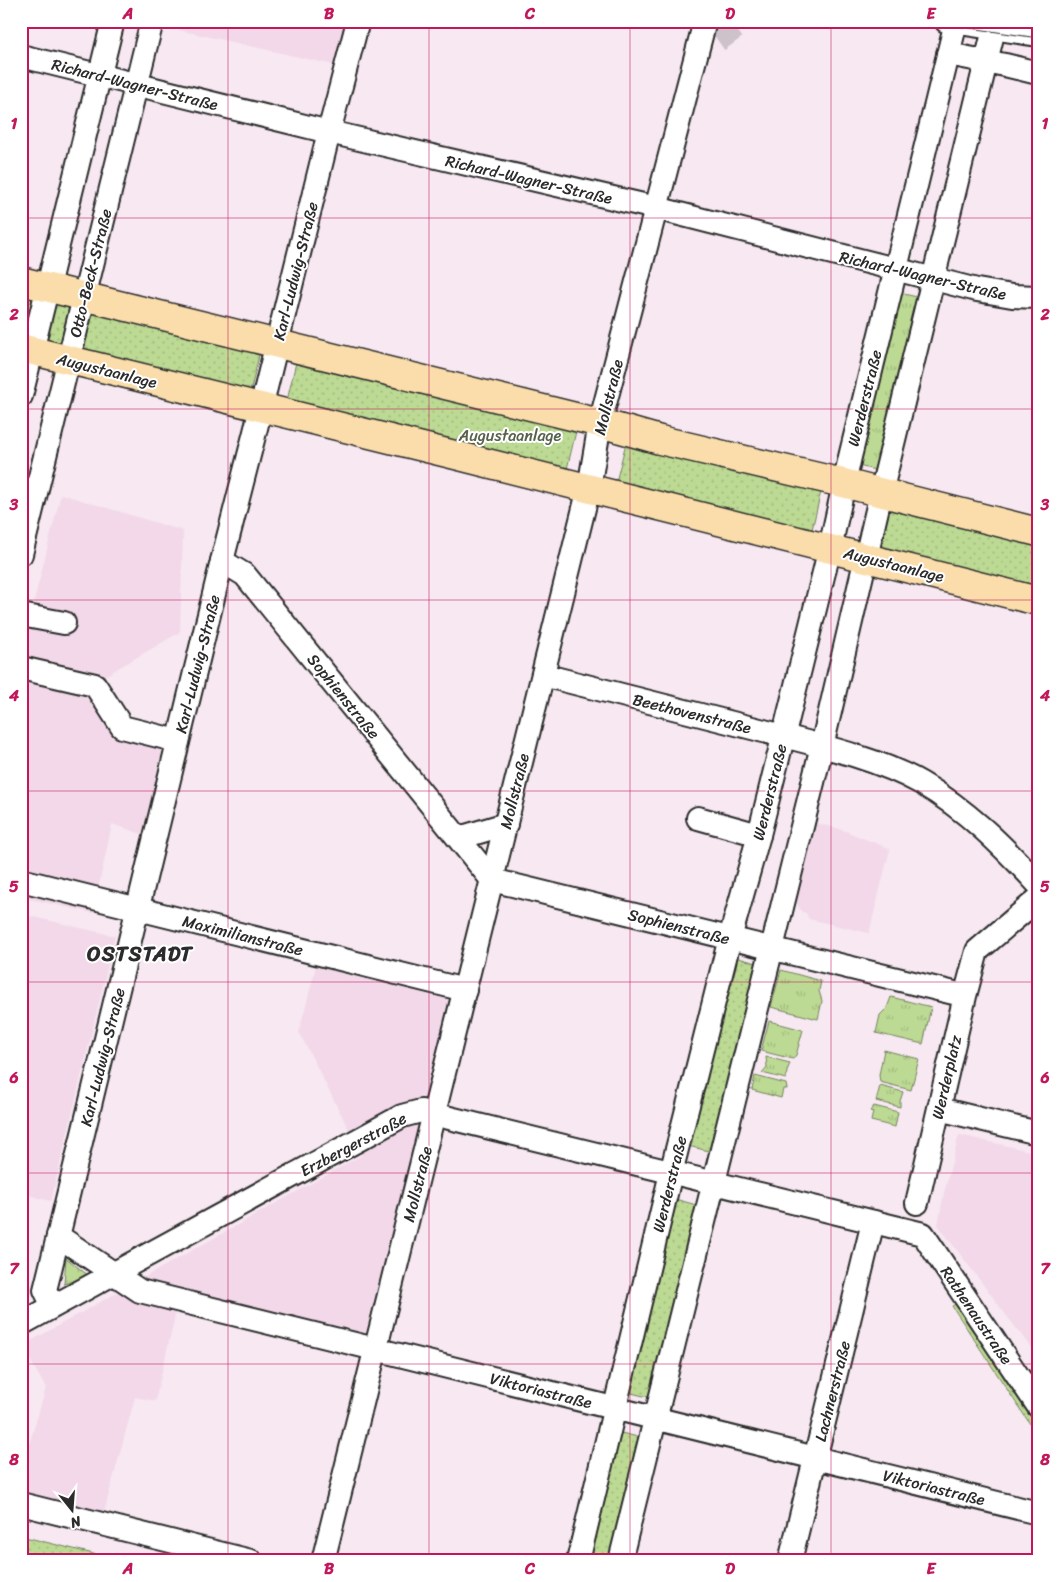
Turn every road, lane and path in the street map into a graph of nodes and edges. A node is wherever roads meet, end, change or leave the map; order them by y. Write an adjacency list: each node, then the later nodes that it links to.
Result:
1 (113, 21): 12 (street)
2 (152, 21): 13 (street, Otto-Beck-Straße)
3 (358, 21): 14 (street, Karl-Ludwig-Straße)
4 (951, 22): 5 (street); 8 (street, Werderstraße)
5 (994, 29): 7 (street); 10 (street)
6 (708, 33): 15 (street, Mollstraße)
7 (1038, 35)
8 (948, 54): 10 (street); 16 (street, Werderstraße)
9 (21, 56): 12 (street, Richard-Wagner-Straße)
10 (986, 61): 11 (street); 17 (street)
11 (1038, 73)
12 (100, 76): 13 (street, Richard-Wagner-Straße); 19 (street)
13 (136, 84): 14 (street, Richard-Wagner-Straße); 20 (street, Otto-Beck-Straße)
14 (329, 132): 15 (street, Richard-Wagner-Straße); 22 (street, Karl-Ludwig-Straße)
15 (656, 208): 16 (street, Richard-Wagner-Straße); 27 (street, Mollstraße)
16 (895, 270): 17 (street, Richard-Wagner-Straße); 28 (street, Werderstraße)
17 (933, 280): 21 (street, Richard-Wagner-Straße); 30 (street)
18 (21, 281): 19 (main road)
19 (48, 288): 20 (main road); 23 (street)
20 (85, 296): 22 (main road); 24 (street, Otto-Beck-Straße)
21 (1038, 297)
22 (276, 344): 26 (street, Karl-Ludwig-Straße); 27 (main road)
23 (27, 350): 24 (main road, Augustaanlage); 25 (street)
24 (69, 361): 26 (main road, Augustaanlage); 33 (street, Otto-Beck-Straße)
25 (21, 396)
26 (261, 408): 29 (main road, Augustaanlage); 35 (street, Karl-Ludwig-Straße)
27 (600, 423): 28 (main road); 29 (street, Mollstraße)
28 (844, 483): 30 (main road); 32 (street, Werderstraße)
29 (589, 488): 32 (main road, Augustaanlage); 40 (street, Mollstraße)
30 (881, 493): 31 (main road); 34 (street)
31 (1038, 532)
32 (830, 548): 34 (main road, Augustaanlage); 41 (street, Werderstraße)
33 (21, 553)
34 (867, 558): 36 (main road, Augustaanlage); 43 (street)
35 (222, 561): 42 (street, Karl-Ludwig-Straße); 47 (street, Sophienstraße)
36 (1038, 601)
37 (21, 614): 38 (street)
38 (64, 623)
39 (21, 668): 42 (street)
40 (543, 675): 41 (street, Beethovenstraße); 45 (street, Mollstraße)
41 (783, 736): 43 (street, Beethovenstraße); 46 (street, Werderstraße)
42 (171, 739): 52 (street, Karl-Ludwig-Straße)
43 (822, 746): 50 (street, Beethovenstraße); 54 (street)
44 (698, 818): 46 (street)
45 (506, 824): 47 (street); 49 (street, Mollstraße)
46 (758, 835): 53 (street, Werderstraße)
47 (459, 838): 49 (street, Sophienstraße)
48 (21, 880): 52 (street, Maximilianstraße)
49 (492, 880): 53 (street, Sophienstraße); 55 (street, Mollstraße)
50 (1038, 884)
51 (1038, 899): 57 (street, Werderplatz)
52 (137, 910): 55 (street, Maximilianstraße); 64 (street, Karl-Ludwig-Straße)
53 (730, 938): 54 (street, Sophienstraße); 60 (street, Werderstraße)
54 (771, 948): 56 (street); 61 (street)
55 (465, 990): 58 (street, Mollstraße)
56 (958, 994)
57 (939, 1109): 59 (street); 62 (street, Werderplatz)
58 (434, 1114): 60 (street, Erzbergerstraße); 65 (street, Erzbergerstraße); 68 (street, Mollstraße)
59 (1038, 1133)
60 (671, 1173): 61 (street, Erzbergerstraße); 70 (street, Werderstraße)
61 (713, 1182): 63 (street); 71 (street)
62 (917, 1203)
63 (873, 1222): 69 (street, Rathenaustraße); 72 (street, Lachnerstraße)
64 (58, 1236): 65 (street, Viktoriastraße); 66 (street, Karl-Ludwig-Straße)
65 (113, 1273): 66 (street, Erzbergerstraße); 68 (street, Viktoriastraße)
66 (53, 1306): 67 (street, Erzbergerstraße)
67 (21, 1324)
68 (376, 1349): 70 (street, Viktoriastraße); 76 (street, Mollstraße)
69 (1038, 1406)
70 (616, 1409): 71 (street, Viktoriastraße); 77 (street, Werderstraße)
71 (656, 1418): 72 (street, Viktoriastraße); 78 (street)
72 (815, 1458): 74 (street, Viktoriastraße); 79 (street, Lachnerstraße)
73 (21, 1504): 75 (street)
74 (1038, 1513)
75 (251, 1561)
76 (323, 1561)
77 (578, 1561)
78 (620, 1561)
79 (790, 1561)

